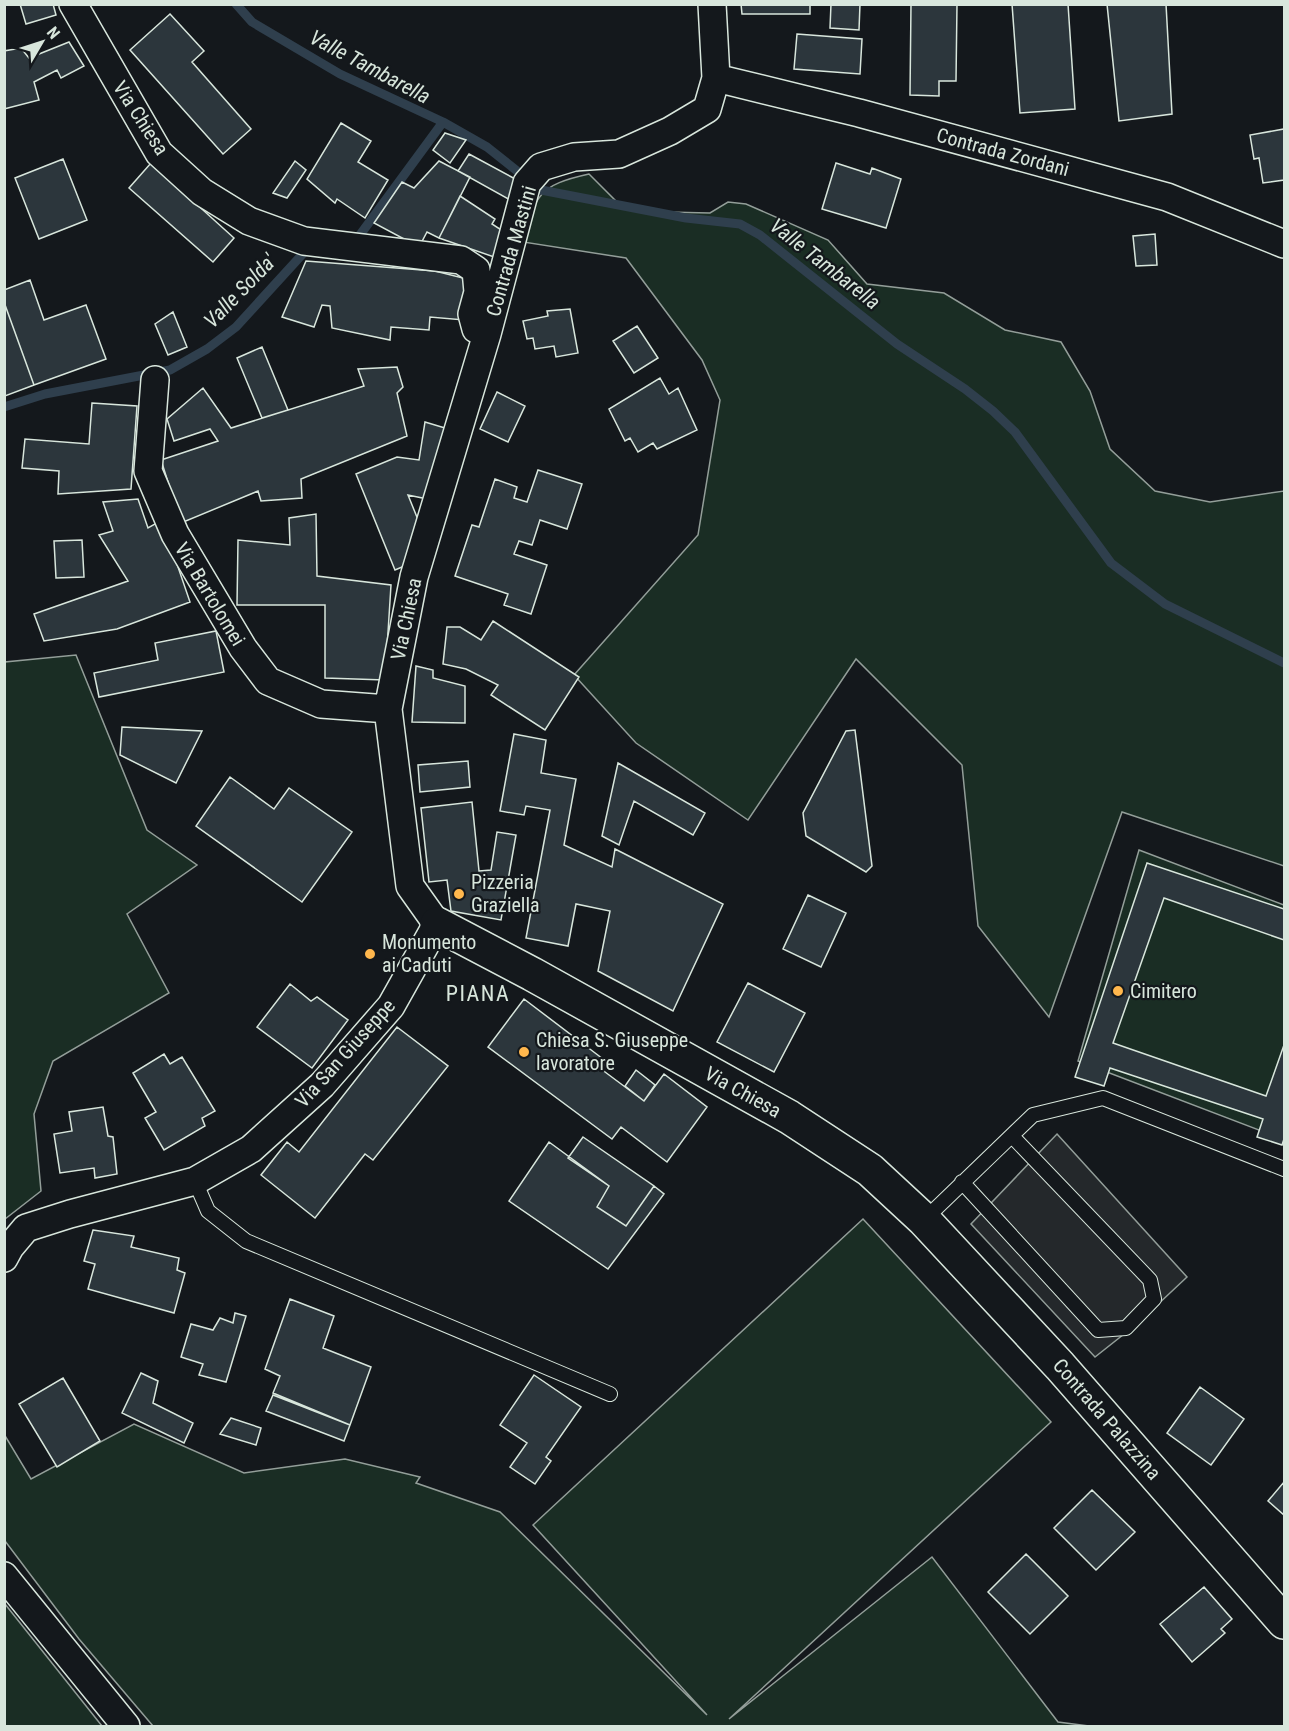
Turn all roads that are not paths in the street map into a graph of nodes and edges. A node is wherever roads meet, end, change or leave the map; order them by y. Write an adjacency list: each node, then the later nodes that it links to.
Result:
1 (73, 4): 5 (street, Via Chiesa)
2 (712, 4): 3 (street, Contrada Mastini)
3 (716, 78): 4 (street, Contrada Zordani); 5 (street, Contrada Mastini)
4 (1284, 244)
5 (487, 334): 7 (street, Via Chiesa)
6 (155, 380): 7 (street, Via Bartolomei)
7 (388, 709): 8 (street, Via Chiesa)
8 (437, 924): 11 (street, Via San Giuseppe); 13 (street, Via Chiesa)
9 (1012, 1136): 10 (lane); 12 (lane); 12 (lane)
10 (1284, 1169)
11 (195, 1181): 14 (street, Via San Giuseppe); 16 (lane)
12 (962, 1182): 13 (lane)
13 (924, 1220): 18 (street, Contrada Palazzina)
14 (15, 1226): 15 (street, Via San Giuseppe)
15 (4, 1258)
16 (610, 1394)
17 (4, 1576): 19 (street)
18 (1284, 1622)
19 (126, 1726)

